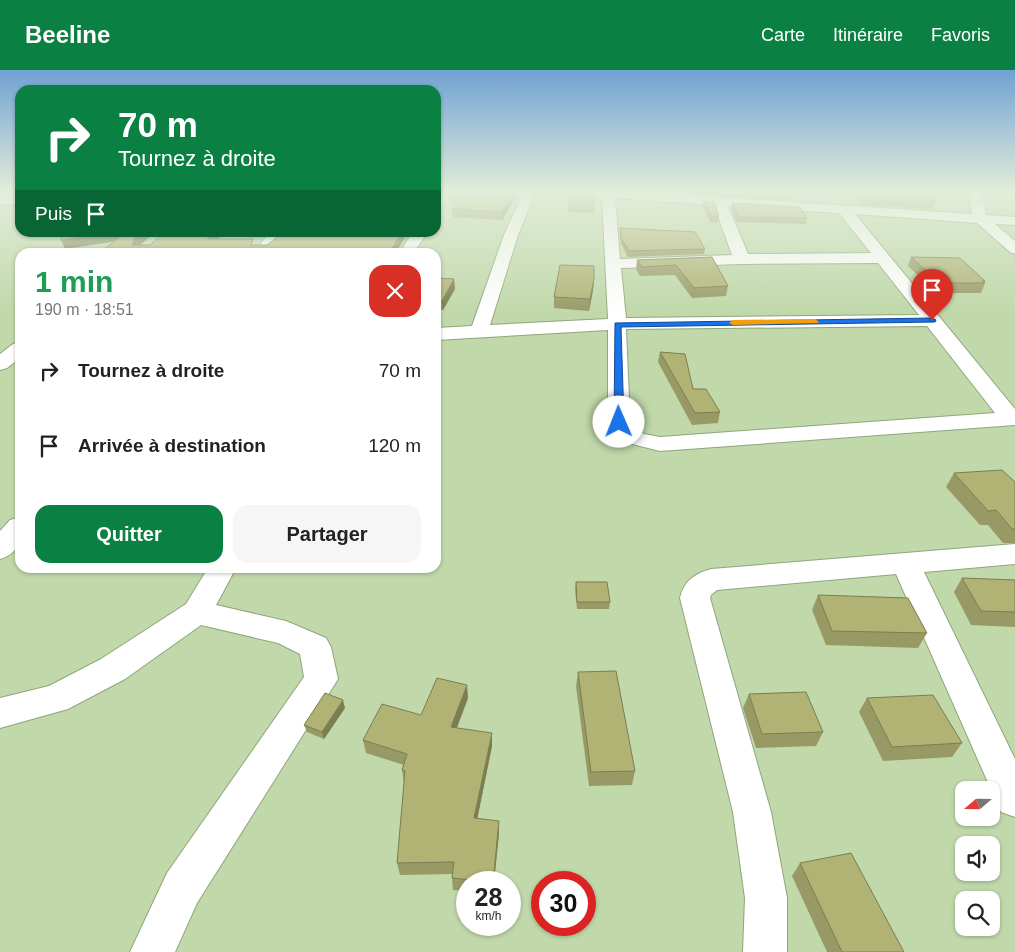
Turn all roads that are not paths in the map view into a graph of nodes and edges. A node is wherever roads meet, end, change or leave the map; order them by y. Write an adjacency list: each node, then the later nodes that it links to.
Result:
1 (512, 232): 16 (street)
2 (611, 232): 13 (street)
3 (731, 232): 12 (street)
4 (862, 232): 11 (street)
5 (996, 232): 10 (street)
6 (274, 237): 8 (street)
7 (418, 237): 9 (street)
8 (265, 248)
9 (410, 248)
10 (1015, 249)
11 (883, 258): 12 (street); 14 (street)
12 (742, 259): 13 (street)
13 (613, 264): 15 (street)
14 (932, 320): 15 (street); 22 (street)
15 (617, 324): 16 (street); 22 (street)
16 (479, 332): 17 (street)
17 (441, 334)
18 (0, 341): 19 (street)
19 (15, 342)
20 (15, 352): 21 (street)
21 (0, 364)
22 (1013, 418)
23 (15, 532): 24 (street)
24 (0, 549)
25 (1015, 554): 26 (street)
26 (905, 563): 30 (street); 32 (street)
27 (219, 573): 28 (street)
28 (197, 612): 29 (street); 31 (street)
29 (0, 713)
30 (1015, 799)
31 (152, 952)
32 (764, 952)

